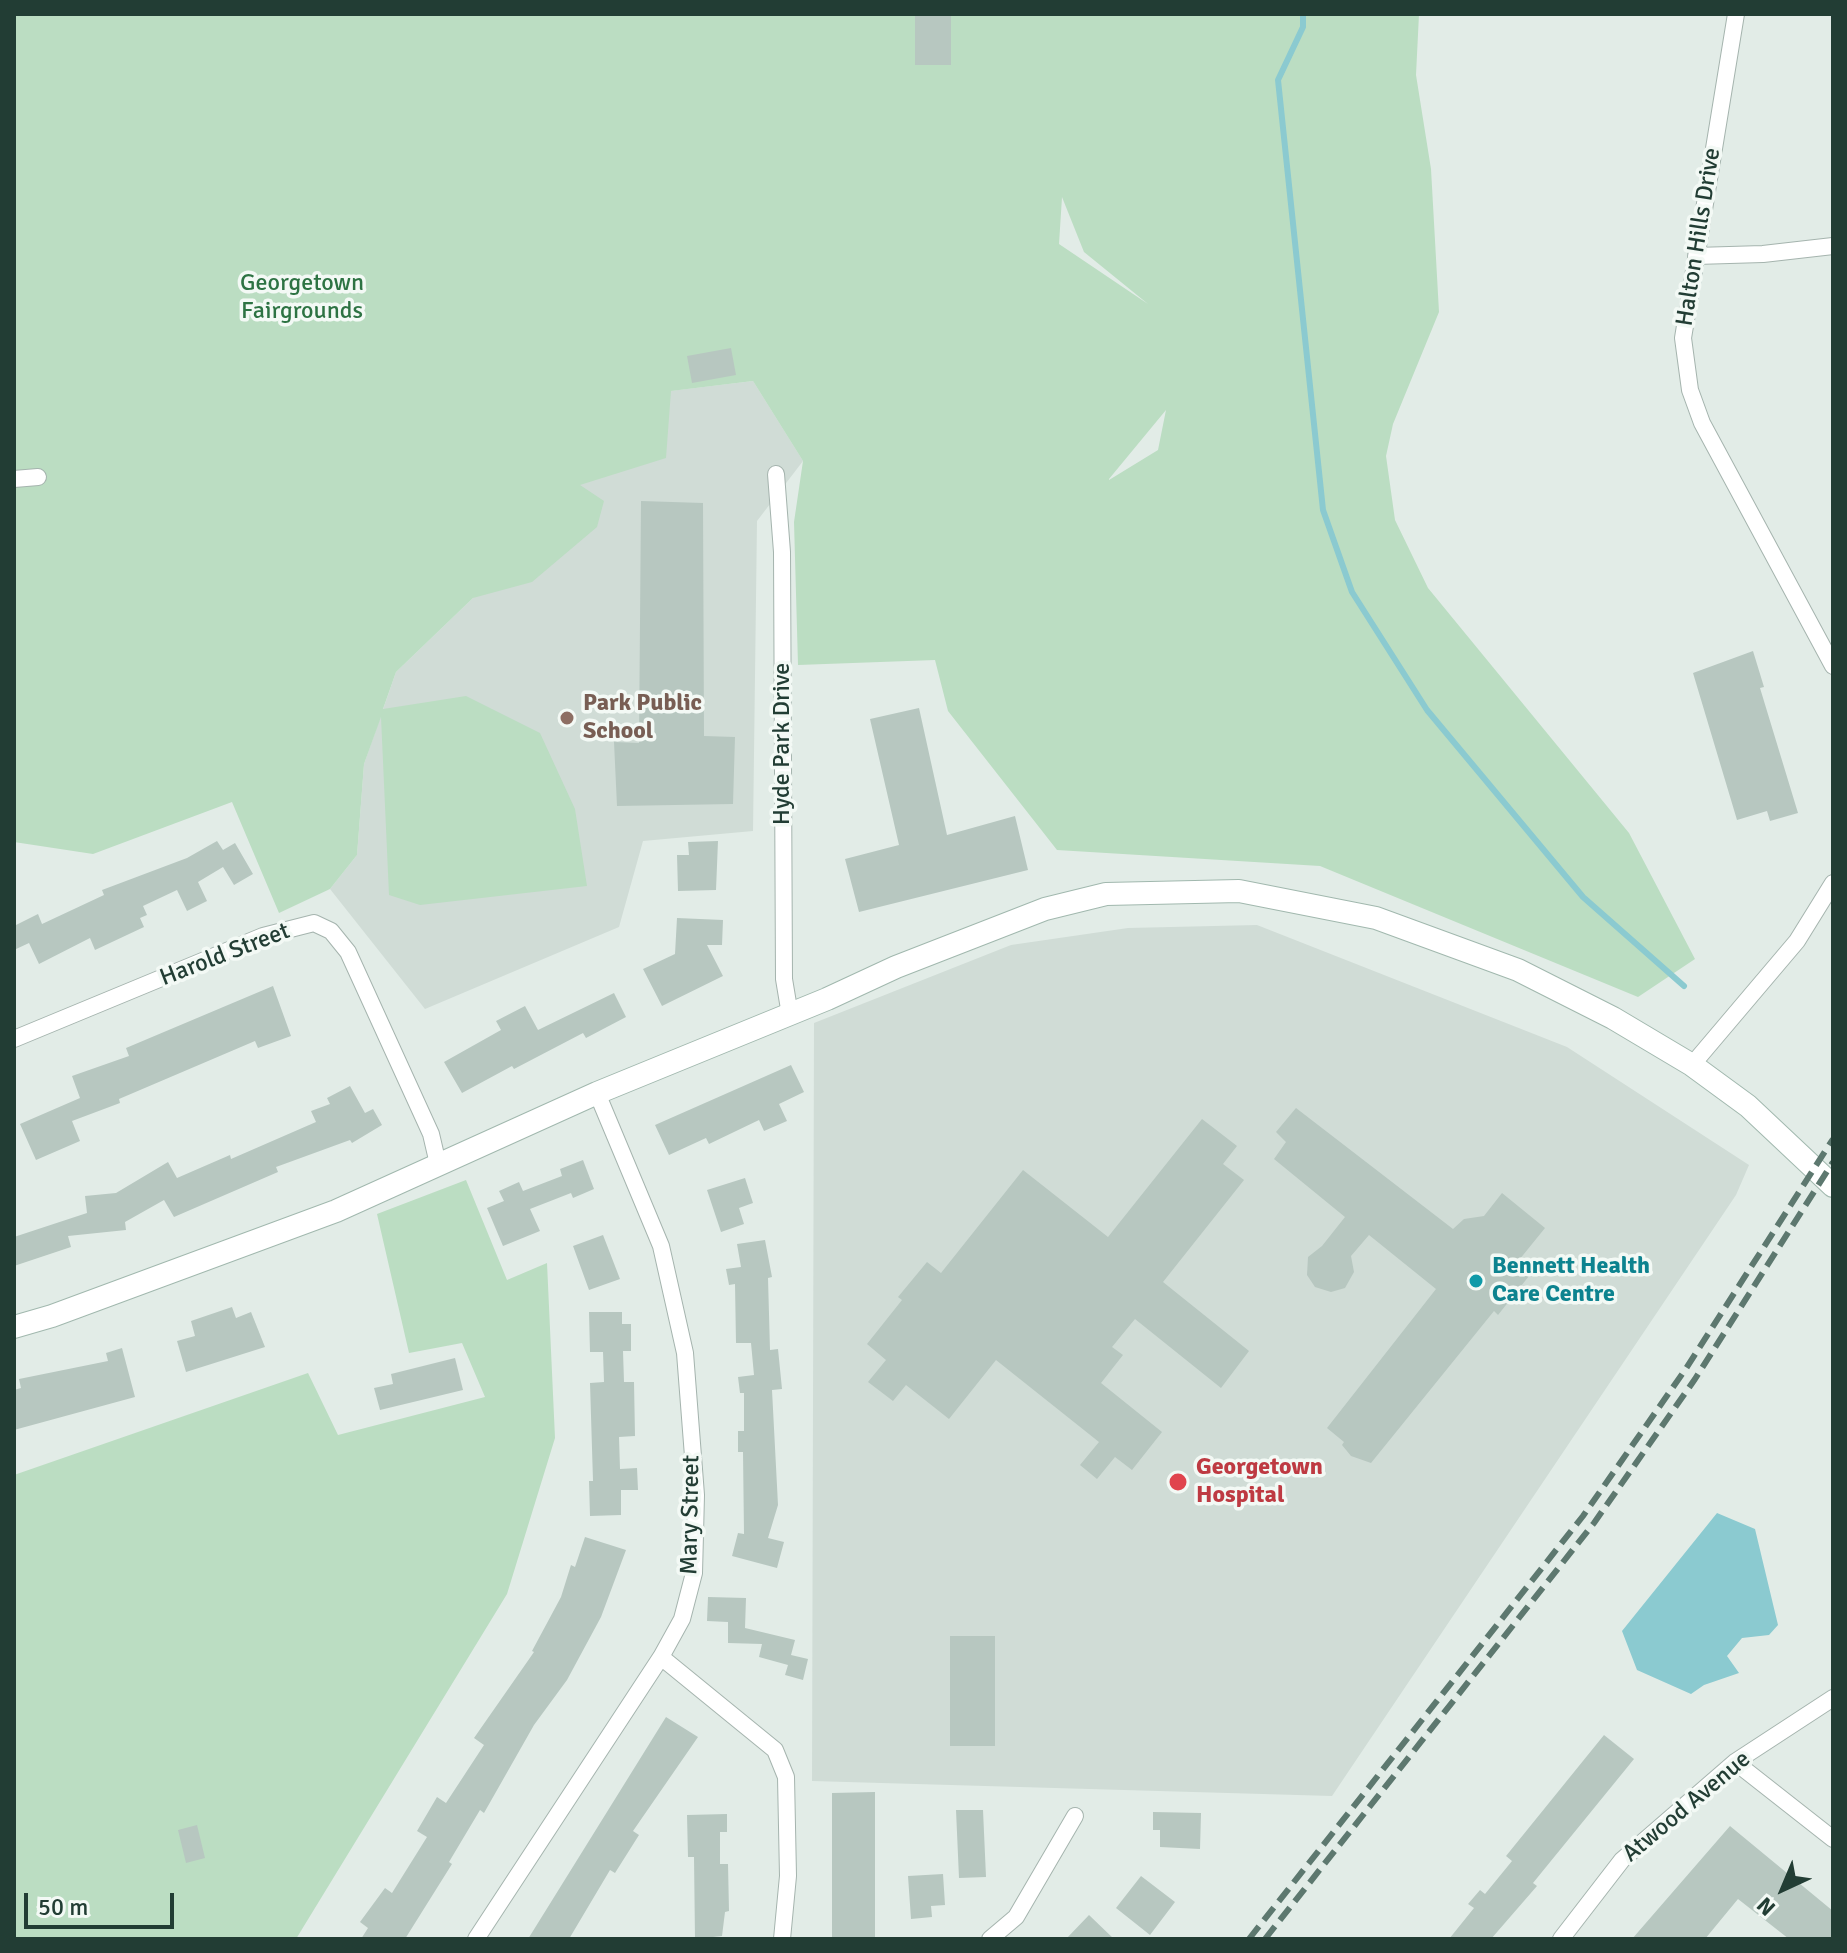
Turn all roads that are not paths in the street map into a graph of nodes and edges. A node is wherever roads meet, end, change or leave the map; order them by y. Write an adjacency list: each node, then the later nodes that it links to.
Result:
1 (1736, 14): 3 (street, Halton Hills Drive)
2 (1833, 246): 3 (street)
3 (1696, 256): 7 (street, Halton Hills Drive)
4 (776, 474): 9 (street, Hyde Park Drive)
5 (38, 477): 6 (street)
6 (14, 479)
7 (1833, 666)
8 (1833, 883): 11 (street)
9 (790, 1015): 11 (street); 12 (street)
10 (14, 1039): 13 (street, Harold Street)
11 (1692, 1065): 14 (street)
12 (597, 1093): 13 (street); 16 (street, Mary Street)
13 (438, 1164): 15 (street)
14 (1833, 1186)
15 (14, 1327)
16 (661, 1657): 21 (street, Mary Street); 22 (street)
17 (1833, 1698): 18 (street, Atwood Avenue)
18 (1735, 1762): 20 (street); 24 (street, Atwood Avenue)
19 (1075, 1816): 23 (street)
20 (1833, 1839)
21 (476, 1939)
22 (782, 1939)
23 (990, 1939)
24 (1561, 1939)

